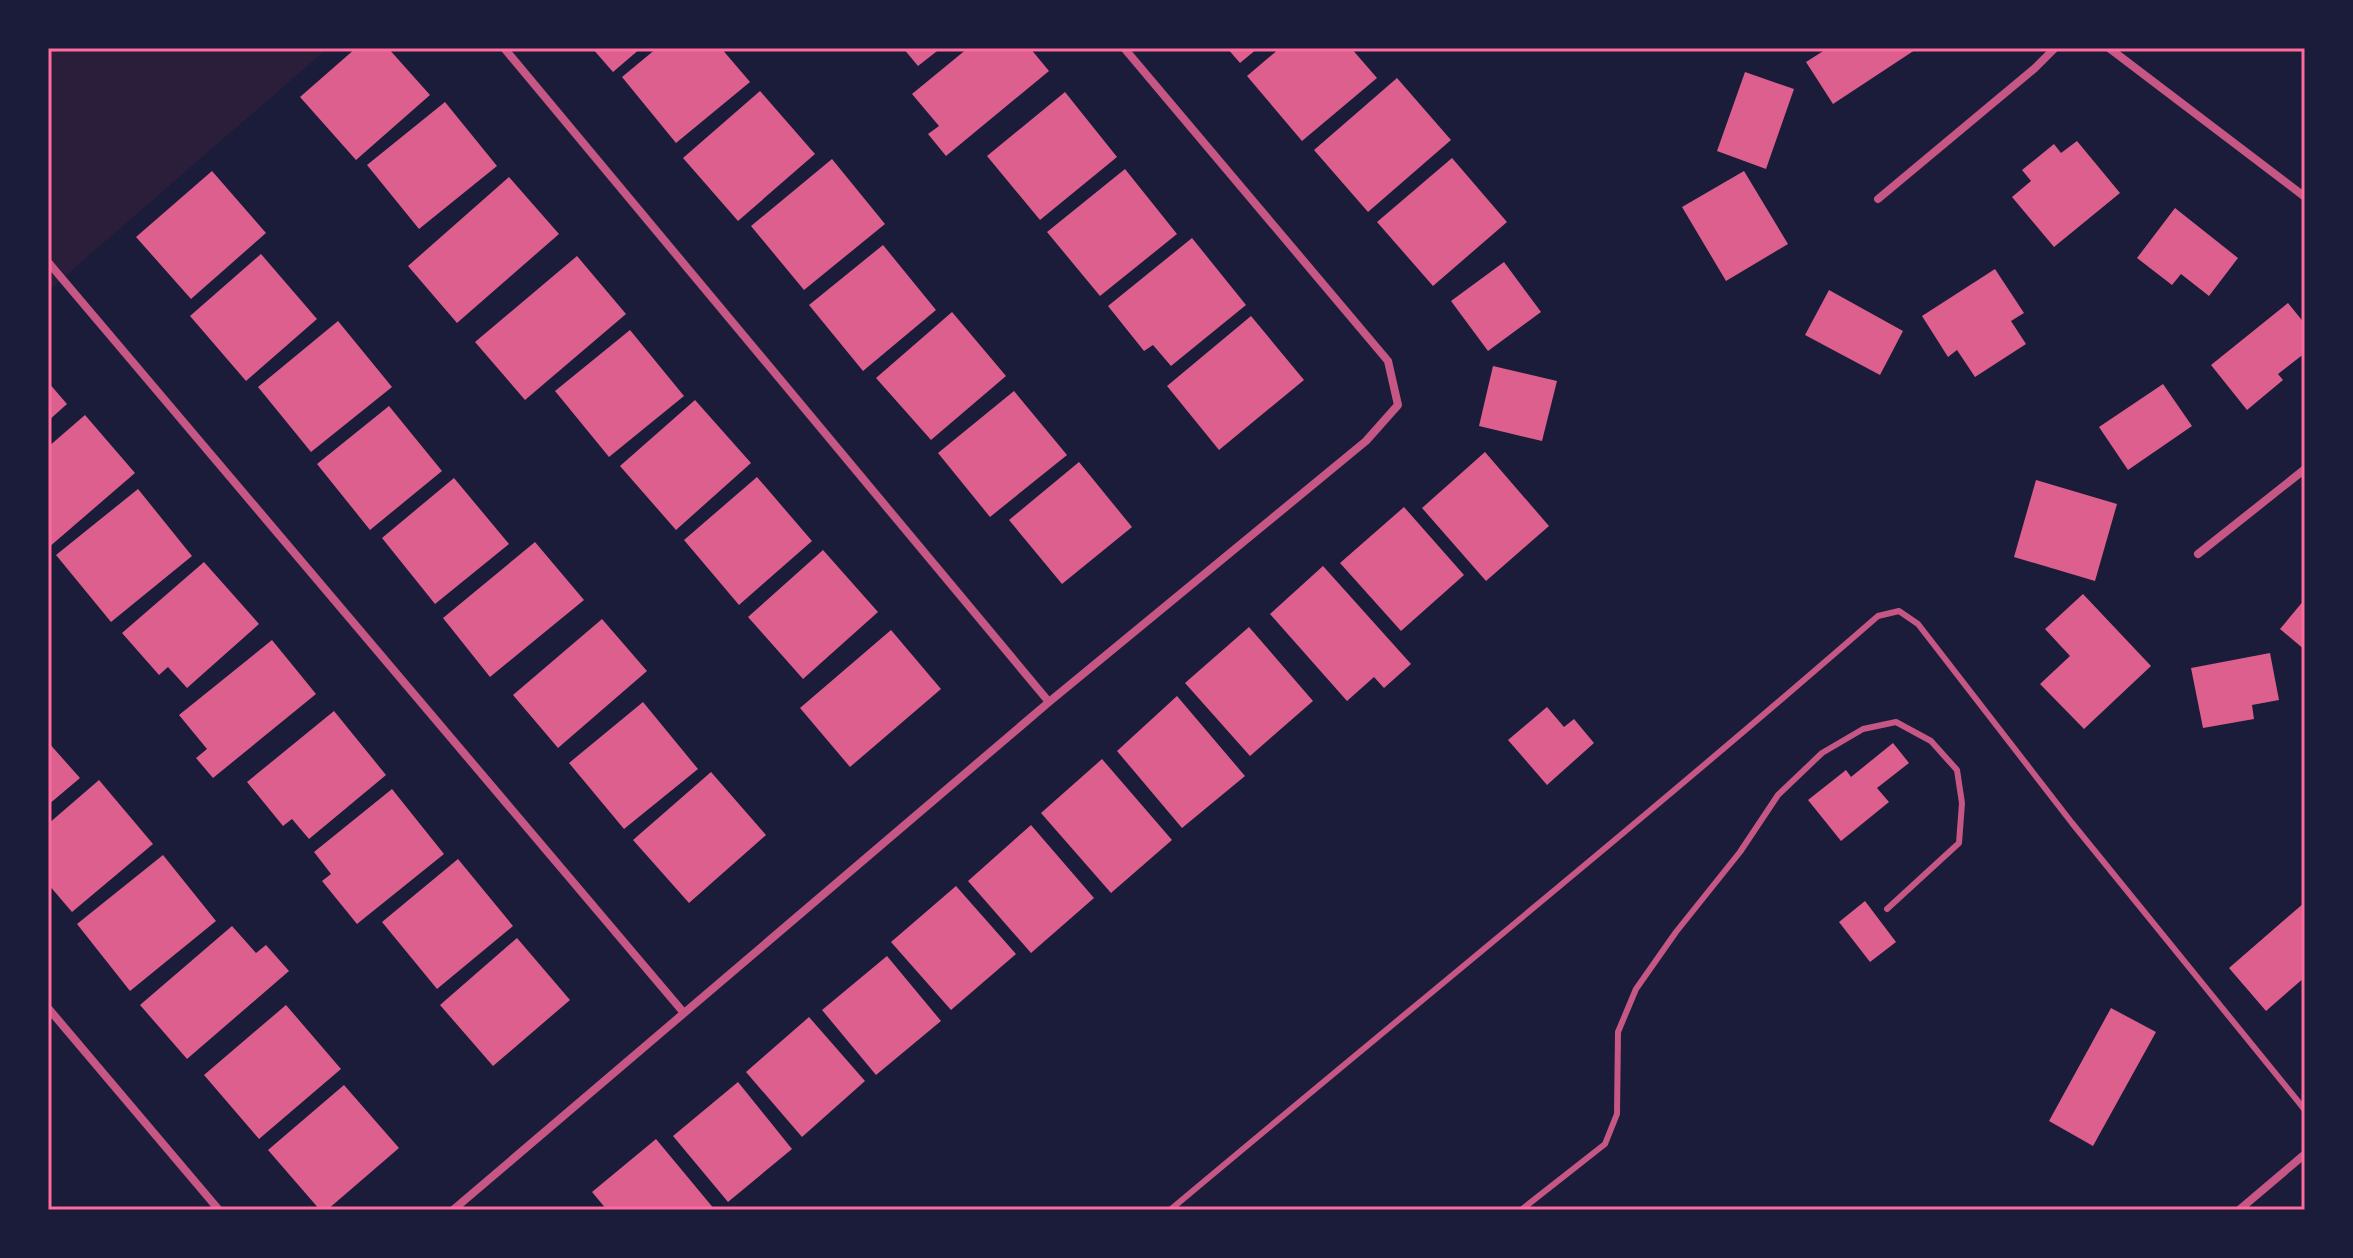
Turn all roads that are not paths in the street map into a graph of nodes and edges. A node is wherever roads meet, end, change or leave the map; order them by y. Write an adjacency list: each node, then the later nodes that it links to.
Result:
1 (504, 48): 10 (street)
2 (1124, 48): 10 (street)
3 (2055, 48): 6 (street)
4 (2109, 48): 5 (street)
5 (2305, 197)
6 (1878, 199)
7 (48, 262): 13 (street)
8 (2305, 469): 9 (street)
9 (2198, 554)
10 (1049, 702): 13 (street)
11 (1887, 909): 19 (lane)
12 (48, 1008): 16 (street)
13 (684, 1013): 17 (street)
14 (2305, 1110): 18 (lane)
15 (2305, 1154): 20 (street)
16 (219, 1210)
17 (453, 1210)
18 (1170, 1210)
19 (1521, 1210)
20 (2239, 1210)

